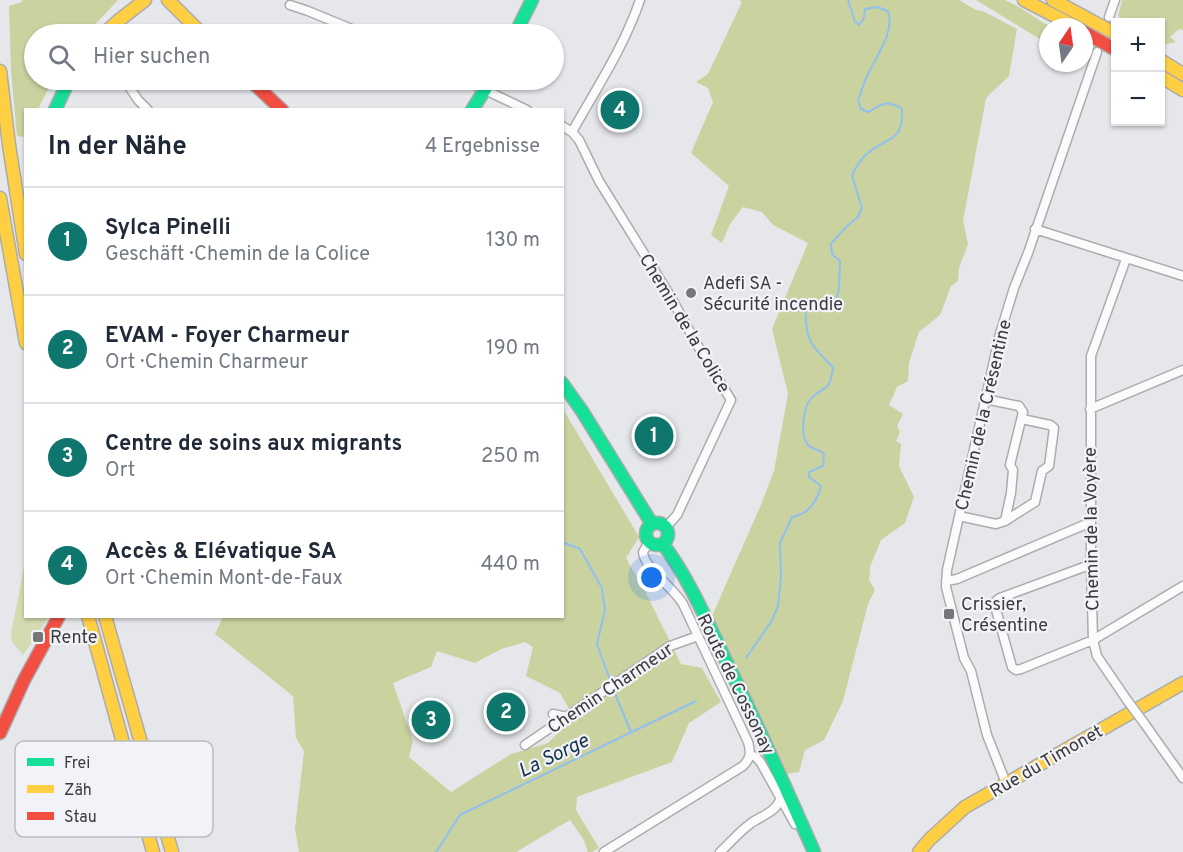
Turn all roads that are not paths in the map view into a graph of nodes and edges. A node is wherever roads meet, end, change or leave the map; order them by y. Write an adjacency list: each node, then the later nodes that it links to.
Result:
1 (145, 0): 11 (main road)
2 (168, 0): 12 (main road)
3 (532, 0): 14 (main road)
4 (640, 0): 35 (street)
5 (1024, 0): 10 (main road)
6 (1053, 0): 15 (main road)
7 (1115, 0): 9 (street)
8 (290, 5): 13 (street)
9 (1109, 16)
10 (1059, 18)
11 (115, 24)
12 (192, 24)
13 (340, 24)
14 (520, 24)
15 (1111, 31)
16 (1093, 37): 17 (main road)
17 (1111, 47)
18 (1097, 52): 37 (street, Chemin de la Crésentine)
19 (1165, 63): 21 (main road)
20 (0, 71): 38 (main road)
21 (1183, 74)
22 (1165, 79): 28 (main road)
23 (64, 90): 29 (main road)
24 (131, 90): 30 (street)
25 (261, 90): 31 (main road)
26 (484, 90): 32 (main road)
27 (497, 90): 33 (street)
28 (1183, 90)
29 (56, 108)
30 (146, 108)
31 (280, 108)
32 (473, 108)
33 (524, 108)
34 (564, 127): 35 (street, Chemin de la Colice)
35 (572, 132): 51 (street, Chemin de la Colice)
36 (0, 198): 41 (main road)
37 (1035, 229): 39 (street); 44 (street, Chemin de la Crésentine)
38 (24, 241)
39 (1126, 259): 40 (street); 45 (street, Chemin de la Voyère)
40 (1183, 276)
41 (24, 332)
42 (1183, 370): 45 (street)
43 (564, 385): 50 (main road)
44 (984, 399): 46 (street); 47 (street, Chemin de la Crésentine)
45 (1090, 409): 49 (street, Chemin de la Voyère)
46 (1022, 419): 48 (street); 48 (street)
47 (959, 516): 48 (street); 55 (street, Chemin de la Crésentine)
48 (1005, 521)
49 (1091, 522): 54 (street, Chemin de la Voyère); 55 (street)
50 (652, 524): 51 (main road); 52 (main road)
51 (666, 527): 53 (main road)
52 (649, 542): 53 (main road); 60 (street)
53 (663, 544): 73 (main road, Route de Cossonay)
54 (1091, 567): 61 (street, Chemin de la Voyère); 61 (street)
55 (946, 581): 71 (street, Chemin de la Crésentine)
56 (1183, 586): 61 (street)
57 (58, 618): 65 (main road)
58 (89, 618): 66 (main road)
59 (106, 618): 67 (main road)
60 (698, 636): 64 (street, Chemin Charmeur); 69 (street)
61 (1093, 640): 70 (street, Chemin de la Voyère, bridge)
62 (1183, 683): 71 (main road, Rue du Timonet)
63 (553, 714): 64 (street)
64 (567, 717): 68 (street, Chemin Charmeur)
65 (0, 733)
66 (122, 741)
67 (140, 741)
68 (525, 745)
69 (750, 754): 72 (street); 78 (street)
70 (1183, 778)
71 (1006, 783): 81 (main road, Rue du Timonet)
72 (780, 800): 73 (street); 79 (street)
73 (799, 826): 80 (main road, Route de Cossonay)
74 (149, 837): 76 (main road)
75 (168, 837): 77 (main road)
76 (153, 852)
77 (172, 852)
78 (604, 852)
79 (720, 852)
80 (816, 852)
81 (919, 852)

